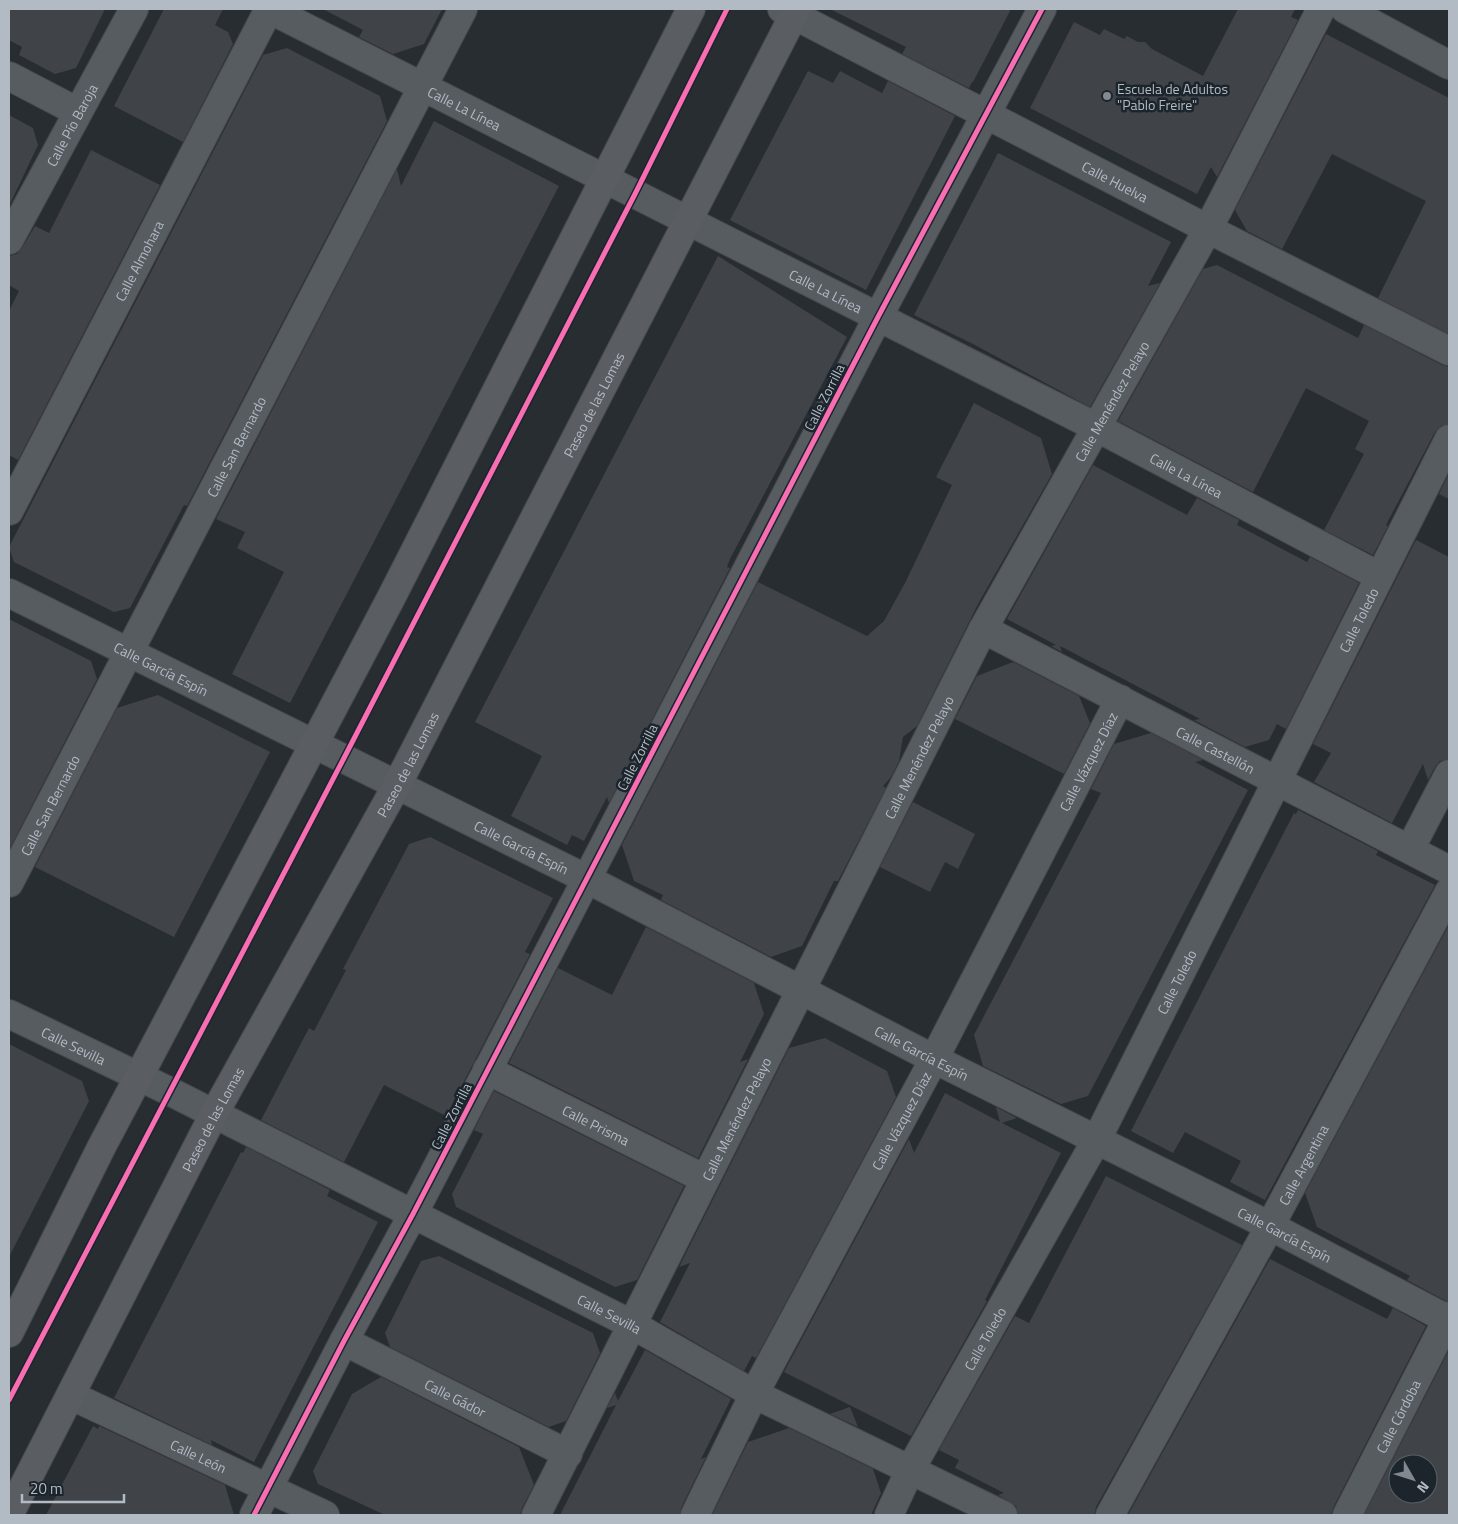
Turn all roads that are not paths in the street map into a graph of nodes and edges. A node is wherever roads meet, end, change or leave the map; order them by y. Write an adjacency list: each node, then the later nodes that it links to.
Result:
1 (134, 9): 12 (street, Calle Pío Baroja)
2 (269, 9): 11 (street, Calle La Línea); 22 (street, Calle Almohara)
3 (463, 9): 11 (street, Calle San Bernardo)
4 (691, 9): 14 (main road)
5 (1042, 9): 13 (street, Calle Zorrilla)
6 (1321, 9): 16 (street, Calle Menéndez Pelayo)
7 (1345, 9): 9 (street)
8 (791, 11): 13 (street, Calle Huelva); 15 (main road, Paseo de las Lomas)
9 (1449, 65)
10 (9, 76): 12 (street)
11 (423, 86): 14 (street, Calle La Línea); 26 (street, Calle San Bernardo)
12 (78, 112): 17 (street, Calle Pío Baroja)
13 (986, 114): 16 (street, Calle Huelva); 18 (street, Calle Zorrilla)
14 (605, 178): 15 (street, Calle La Línea); 28 (main road)
15 (688, 221): 18 (street, Calle La Línea); 31 (main road, Paseo de las Lomas)
16 (1208, 229): 19 (street, Calle Huelva); 20 (street, Calle Menéndez Pelayo)
17 (9, 240)
18 (878, 317): 20 (street, Calle La Línea); 34 (street, Calle Zorrilla)
19 (1449, 351)
20 (1096, 427): 23 (street, Calle La Línea); 25 (street, Calle Menéndez Pelayo)
21 (1449, 439): 23 (street, Calle Toledo)
22 (9, 511)
23 (1379, 576): 30 (street, Calle Toledo)
24 (9, 593): 26 (street, Calle García Espín)
25 (983, 629): 27 (street, Calle Castellón); 37 (street, Calle Menéndez Pelayo)
26 (129, 652): 28 (street, Calle García Espín); 35 (street, Calle San Bernardo)
27 (1120, 699): 30 (street, Calle Castellón); 39 (street, Calle Vázquez Díaz)
28 (315, 744): 31 (street, Calle García Espín); 41 (main road)
29 (1449, 774): 32 (street)
30 (1278, 782): 32 (street, Calle Castellón); 43 (street, Calle Toledo)
31 (396, 785): 34 (street, Calle García Espín); 42 (main road, Paseo de las Lomas)
32 (1410, 849): 33 (street, Calle Castellón)
33 (1449, 870)
34 (587, 879): 37 (street, Calle García Espín); 40 (street, Calle Zorrilla)
35 (9, 883)
36 (1449, 892): 46 (street, Calle Argentina)
37 (801, 991): 39 (street, Calle García Espín); 44 (street, Calle Menéndez Pelayo)
38 (9, 1014): 41 (street, Calle Sevilla)
39 (934, 1058): 43 (street, Calle García Espín); 51 (street, Calle Vázquez Díaz)
40 (487, 1070): 44 (street, Calle Prisma); 45 (street, Calle Zorrilla)
41 (139, 1077): 42 (street, Calle Sevilla); 49 (main road)
42 (214, 1114): 45 (street, Calle Sevilla); 52 (main road, Paseo de las Lomas)
43 (1097, 1139): 46 (street, Calle García Espín); 54 (street, Calle Toledo)
44 (705, 1179): 48 (street, Calle Menéndez Pelayo)
45 (413, 1214): 48 (street, Calle Sevilla); 50 (street, Calle Zorrilla)
46 (1270, 1226): 47 (street, Calle García Espín); 63 (street, Calle Argentina)
47 (1449, 1318): 64 (street, Calle Córdoba)
48 (631, 1324): 51 (street, Calle Sevilla); 53 (street, Calle Menéndez Pelayo)
49 (9, 1333)
50 (344, 1341): 53 (street, Calle Gádor); 55 (street, Calle Zorrilla)
51 (754, 1394): 54 (street, Calle Sevilla); 60 (street, Calle Vázquez Díaz)
52 (72, 1396): 55 (street, Calle León); 56 (main road, Paseo de las Lomas)
53 (568, 1454): 59 (street, Calle Menéndez Pelayo)
54 (910, 1470): 61 (street, Calle Toledo); 62 (street, Calle Sevilla)
55 (267, 1488): 57 (street, Calle Zorrilla); 58 (street, Calle León)
56 (9, 1515)
57 (254, 1515)
58 (325, 1515)
59 (536, 1515)
60 (695, 1515)
61 (889, 1515)
62 (1004, 1515)
63 (1110, 1515)
64 (1347, 1515)

